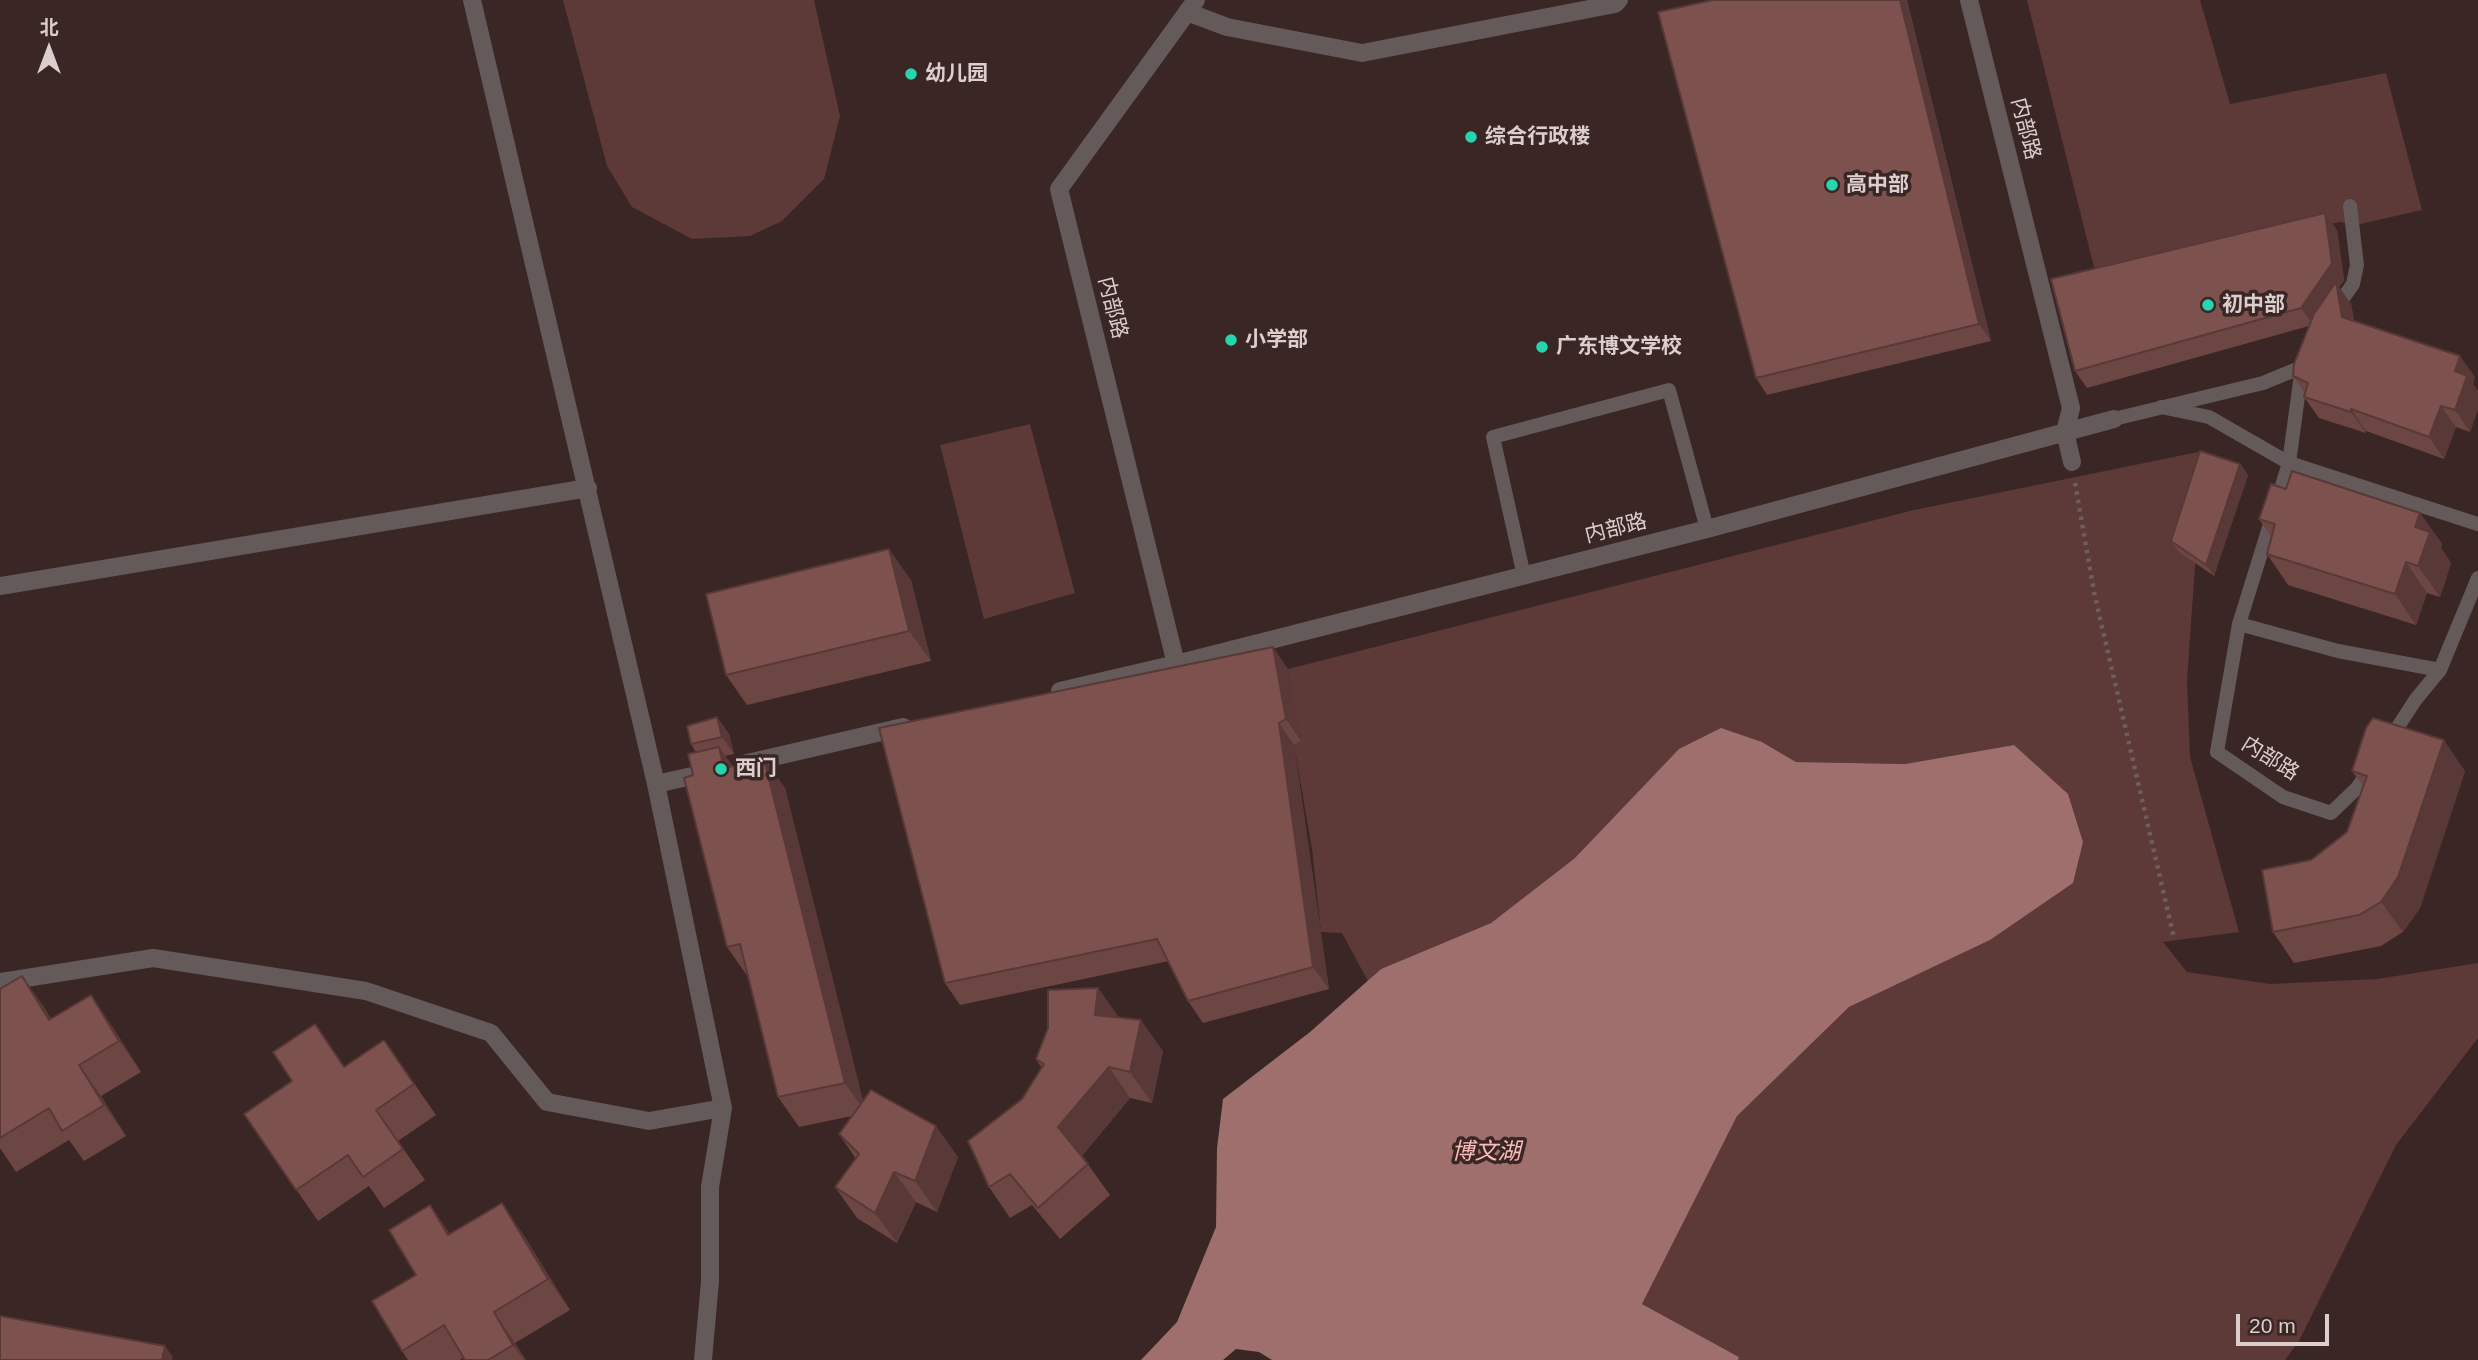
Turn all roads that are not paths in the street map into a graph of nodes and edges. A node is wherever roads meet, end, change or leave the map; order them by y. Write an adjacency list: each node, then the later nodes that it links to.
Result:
1 (472, 0): 12 (street)
2 (1619, 0): 4 (street)
3 (1969, 0): 9 (street, 内部路)
4 (1192, 6): 19 (street, 内部路)
5 (2350, 206): 6 (lane)
6 (2322, 329)
7 (2161, 407): 8 (lane, 内部路); 11 (lane); 11 (lane, 内部路)
8 (2114, 419): 9 (street)
9 (2065, 432): 10 (street, 内部路); 14 (street, 内部路)
10 (2072, 462)
11 (2289, 463): 13 (lane); 18 (lane, 内部路)
12 (588, 488): 17 (street); 23 (street)
13 (2478, 524)
14 (1707, 529): 15 (street, 内部路); 15 (lane)
15 (1524, 576): 19 (street, 内部路)
16 (2478, 578): 20 (lane, 内部路)
17 (0, 586)
18 (2239, 624): 20 (lane); 20 (lane, 内部路)
19 (1176, 664): 21 (street, 内部路)
20 (2441, 670)
21 (1041, 696)
22 (920, 724): 23 (street)
23 (656, 784): 25 (street)
24 (0, 982): 25 (street)
25 (723, 1108): 26 (street)
26 (703, 1360)

